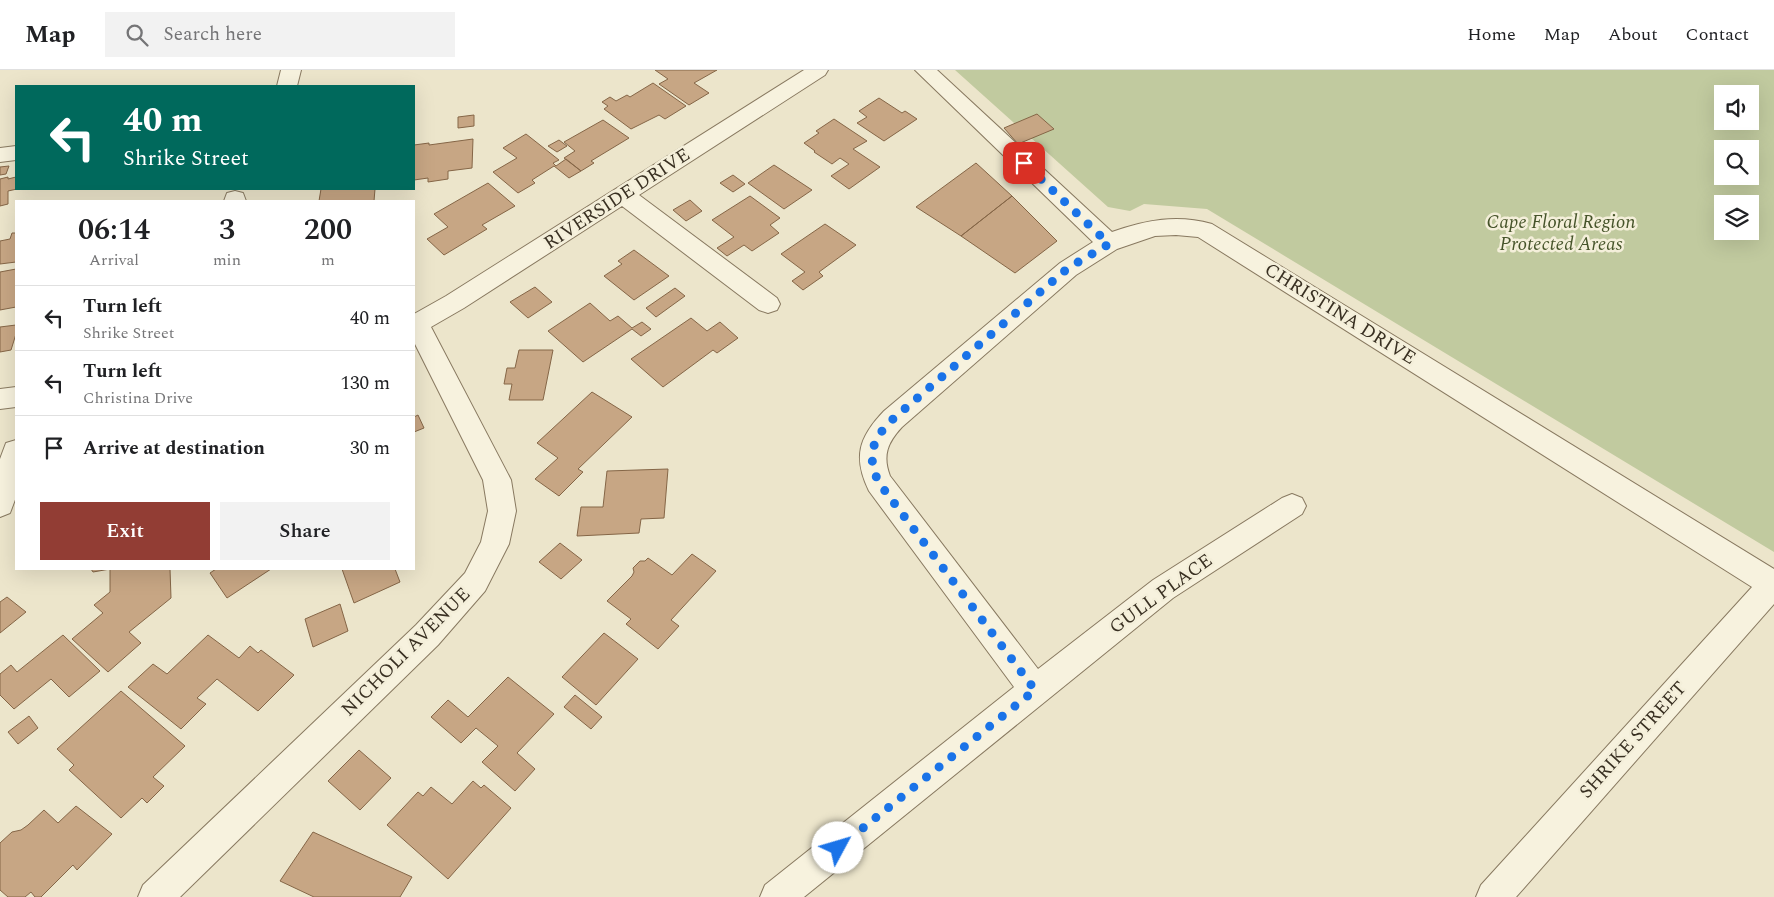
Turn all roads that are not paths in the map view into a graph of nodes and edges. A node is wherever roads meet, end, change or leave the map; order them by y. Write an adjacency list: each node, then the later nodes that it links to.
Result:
1 (291, 70): 4 (street)
2 (818, 70): 7 (street, RIVERSIDE DRIVE)
3 (925, 70): 8 (street)
4 (287, 85)
5 (15, 153): 6 (street)
6 (0, 155)
7 (623, 195): 9 (street); 10 (street, RIVERSIDE DRIVE)
8 (1109, 244): 16 (street, CHRISTINA DRIVE); 17 (street)
9 (768, 304)
10 (416, 325): 18 (street, NICHOLI AVENUE)
11 (15, 397): 12 (street)
12 (0, 399)
13 (15, 453): 14 (street)
14 (0, 505)
15 (1292, 506): 17 (street, GULL PLACE)
16 (1773, 584): 20 (street, SHRIKE STREET)
17 (1035, 690): 19 (street)
18 (155, 897)
19 (777, 897)
20 (1493, 897)

